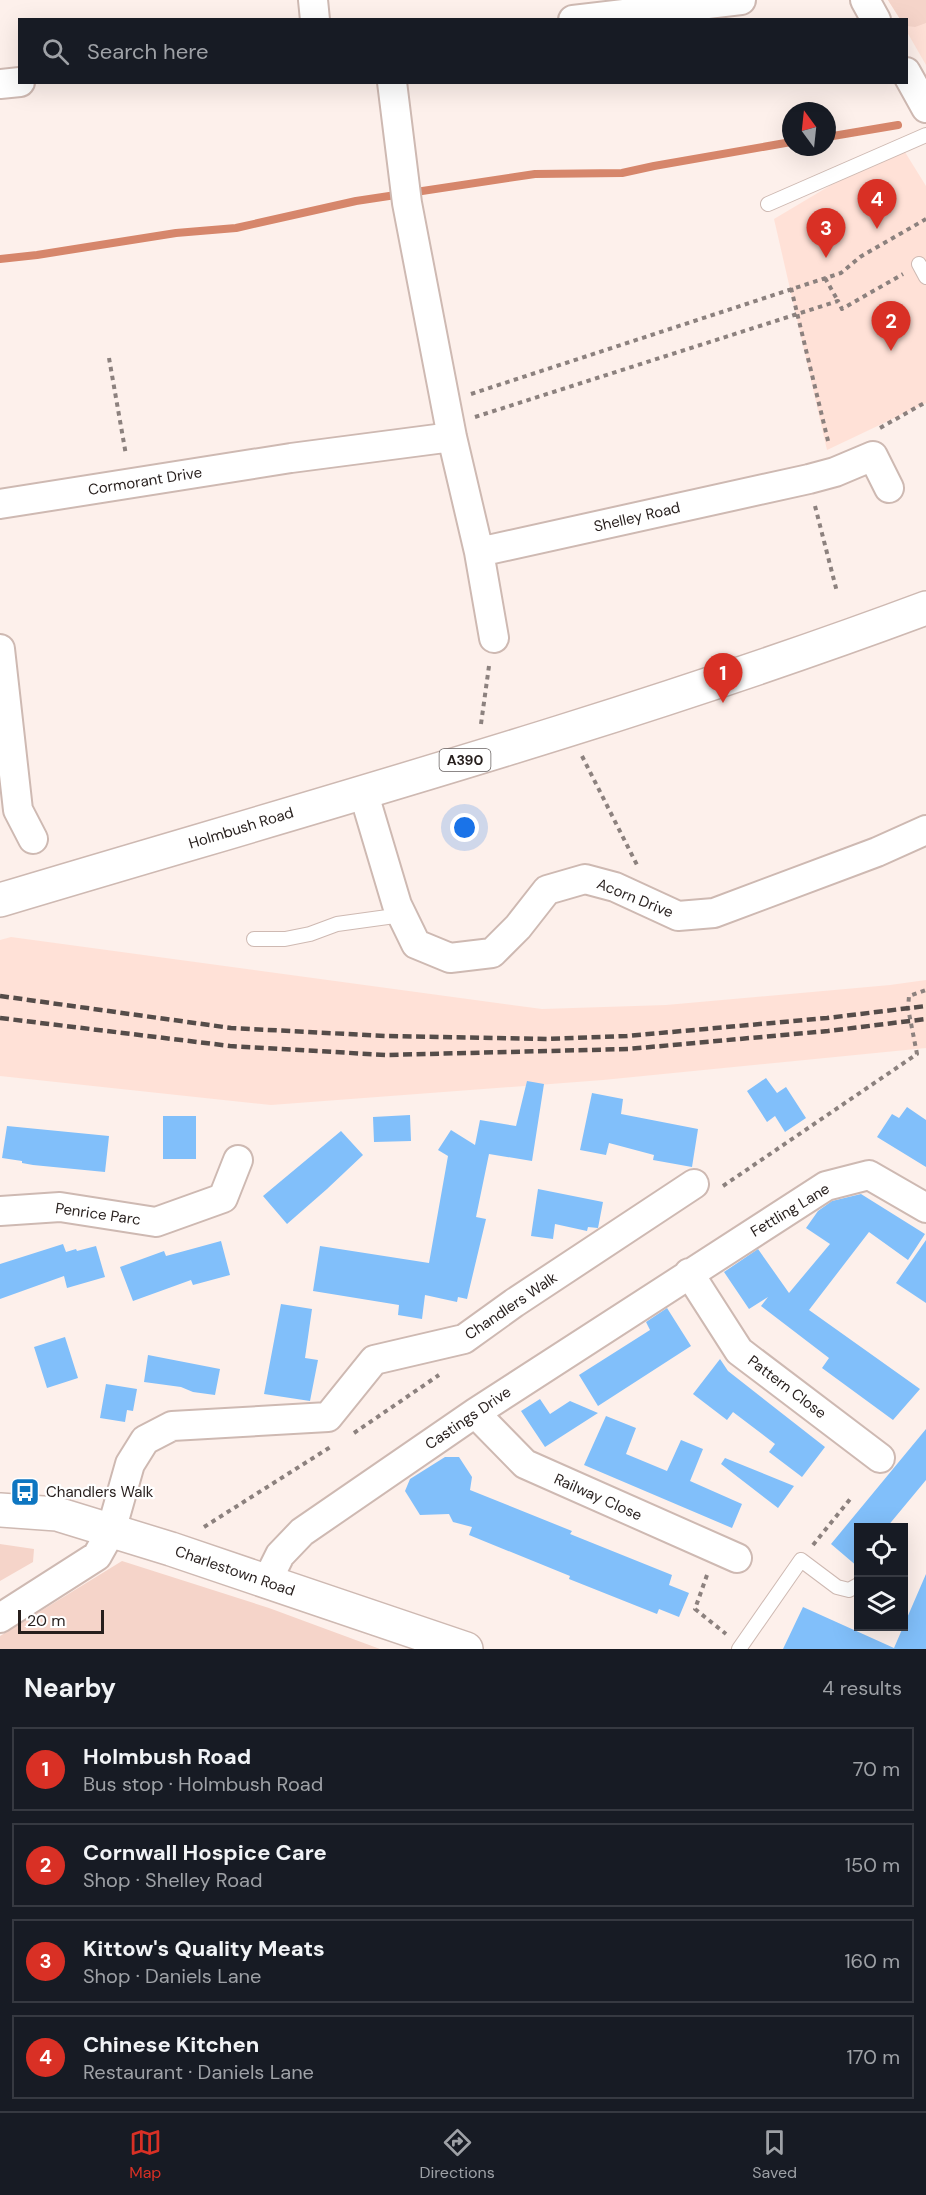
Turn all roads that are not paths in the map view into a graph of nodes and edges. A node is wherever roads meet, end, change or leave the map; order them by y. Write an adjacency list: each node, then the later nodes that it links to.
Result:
1 (313, 0): 4 (street)
2 (741, 0): 5 (street)
3 (865, 0): 6 (street)
4 (315, 18)
5 (590, 18)
6 (875, 18)
7 (908, 76): 11 (street)
8 (18, 82): 9 (street)
9 (0, 84)
10 (392, 84): 14 (street)
11 (926, 108)
12 (926, 135): 13 (lane)
13 (768, 204)
14 (449, 422): 16 (street, Cormorant Drive); 17 (street)
15 (889, 488): 17 (street, Shelley Road)
16 (0, 504)
17 (479, 552): 19 (street)
18 (926, 608): 21 (main road, Holmbush Road / A390)
19 (494, 638)
20 (0, 649): 22 (street)
21 (363, 791): 25 (main road, Holmbush Road / A390); 26 (street, Acorn Drive)
22 (9, 816): 24 (street)
23 (926, 830): 26 (street, Acorn Drive)
24 (33, 839)
25 (0, 900)
26 (402, 915): 27 (lane)
27 (254, 939)
28 (238, 1160): 31 (street, Penrice Parc)
29 (694, 1184): 36 (street, Chandlers Walk)
30 (926, 1208): 32 (street, Fettling Lane)
31 (0, 1211)
32 (689, 1273): 33 (street, Castings Drive); 34 (street, Pattern Close)
33 (475, 1413): 37 (street, Railway Close); 38 (street, Castings Drive)
34 (880, 1458)
35 (0, 1510): 36 (main road, Charlestown Road)
36 (111, 1532): 38 (main road, Charlestown Road); 40 (street, Chandlers Walk)
37 (727, 1554)
38 (266, 1583): 41 (main road, Charlestown Road)
39 (854, 1587): 42 (lane)
40 (0, 1618)
41 (466, 1649)
42 (739, 1649)

